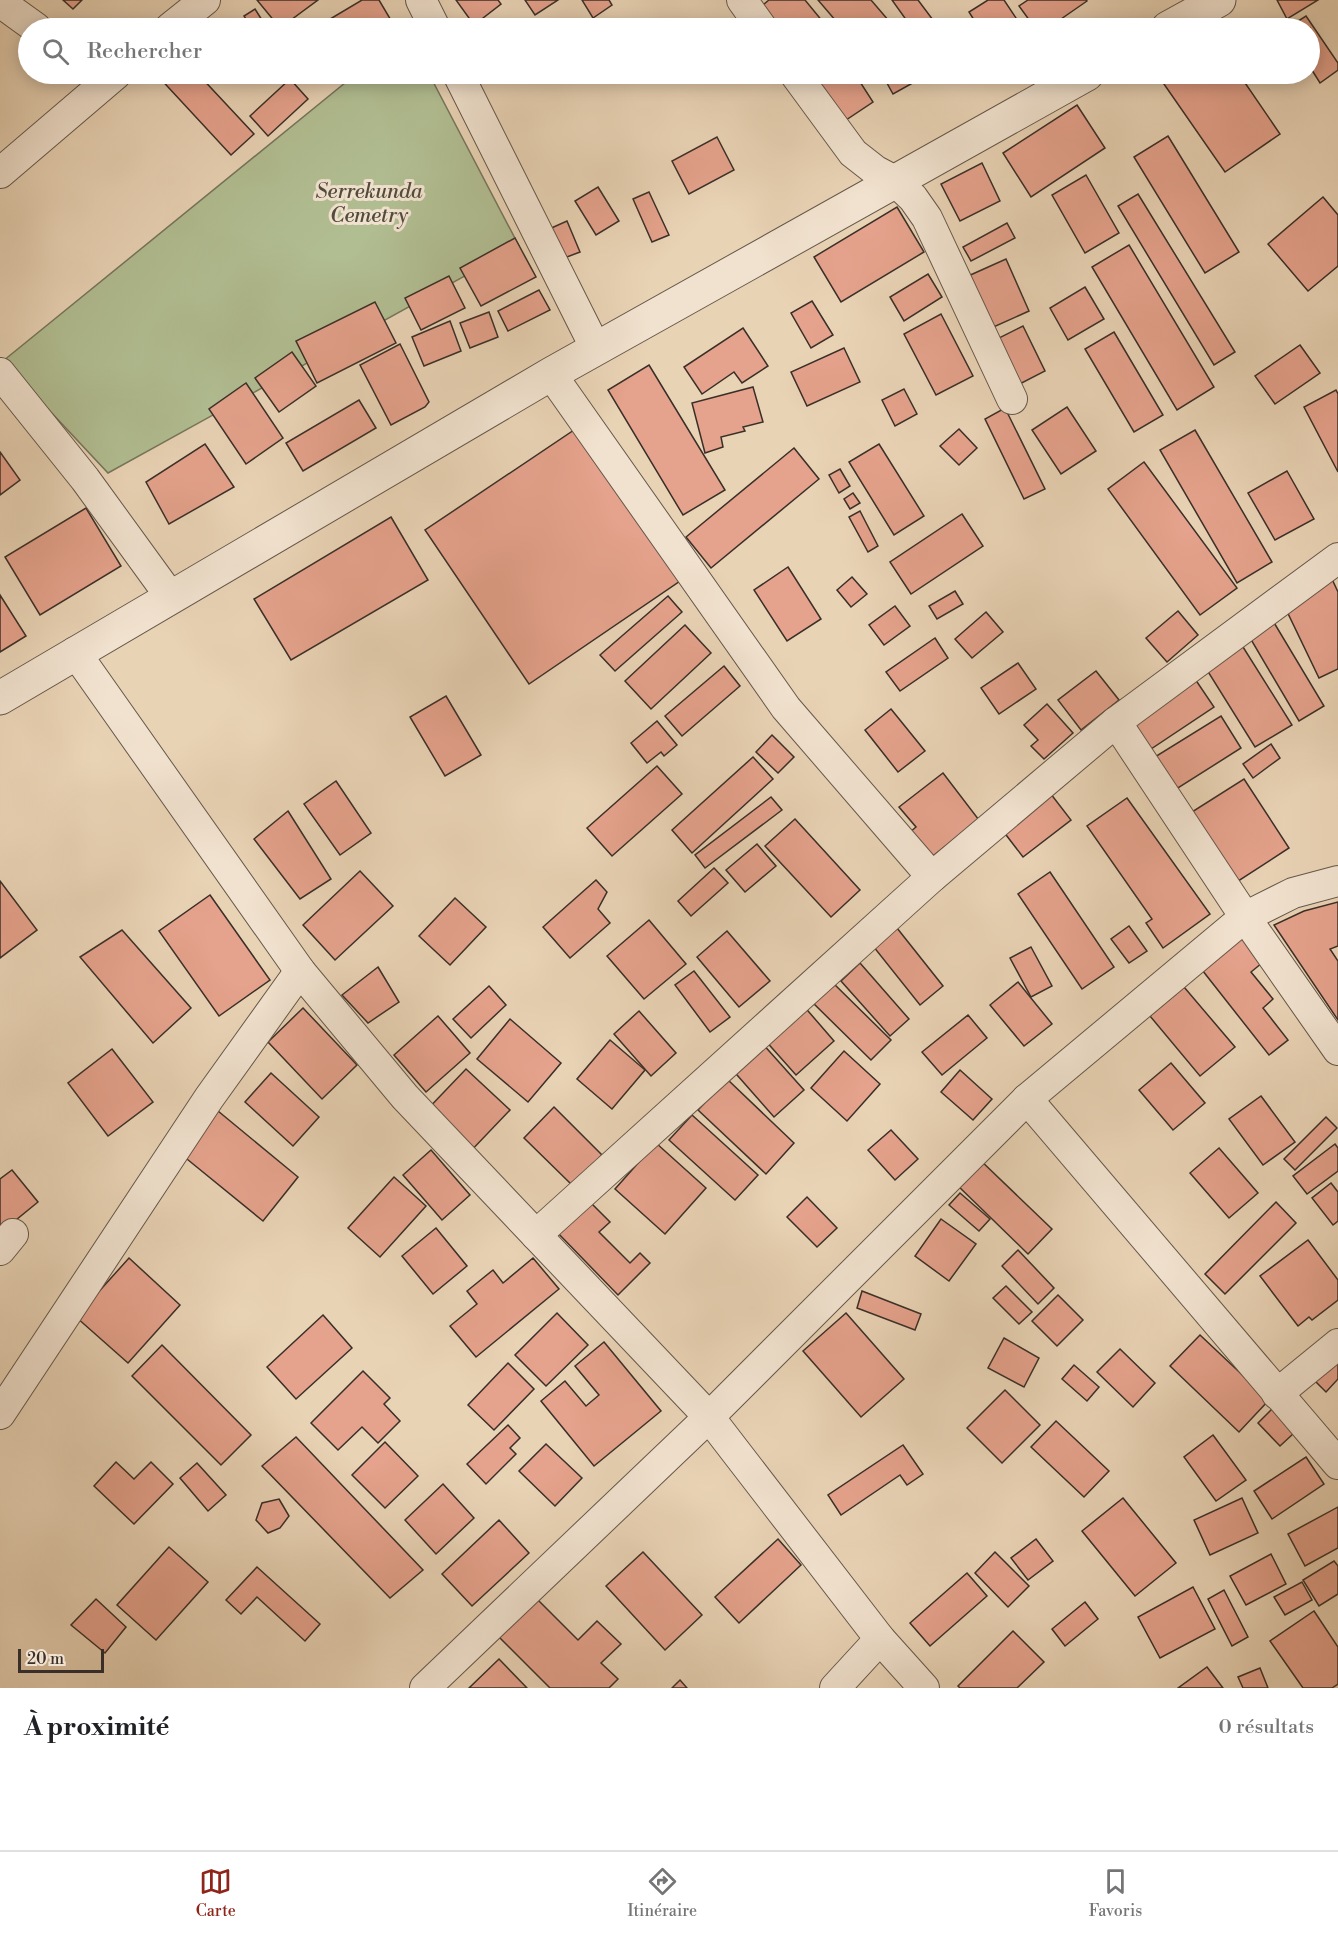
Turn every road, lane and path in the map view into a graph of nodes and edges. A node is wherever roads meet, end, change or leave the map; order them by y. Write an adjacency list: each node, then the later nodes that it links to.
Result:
1 (205, 0): 7 (street)
2 (421, 0): 8 (street)
3 (742, 0): 9 (street)
4 (1219, 0): 10 (street)
5 (0, 2): 6 (street)
6 (22, 18)
7 (182, 18)
8 (430, 18)
9 (755, 18)
10 (1186, 18)
11 (97, 84): 15 (street)
12 (463, 84): 17 (street)
13 (802, 84): 16 (street)
14 (1069, 84): 16 (street)
15 (0, 173)
16 (895, 181): 17 (street); 20 (street)
17 (596, 349): 19 (street)
18 (0, 373): 22 (street)
19 (551, 374): 22 (street); 26 (street)
20 (1012, 399)
21 (1338, 558): 25 (street)
22 (170, 596): 23 (street)
23 (75, 652): 24 (street); 29 (street)
24 (0, 698)
25 (1116, 722): 26 (street); 28 (street)
26 (932, 877): 32 (street)
27 (1338, 881): 28 (street)
28 (1245, 917): 30 (street); 31 (street)
29 (300, 971): 32 (street); 35 (street)
30 (1338, 1050)
31 (1027, 1099): 34 (street); 36 (street)
32 (536, 1235): 36 (street)
33 (1338, 1344): 34 (street)
34 (1277, 1394): 37 (street)
35 (0, 1414)
36 (709, 1417): 38 (street); 39 (street)
37 (1338, 1464)
38 (880, 1639): 40 (street); 41 (street)
39 (425, 1688)
40 (835, 1688)
41 (924, 1688)

